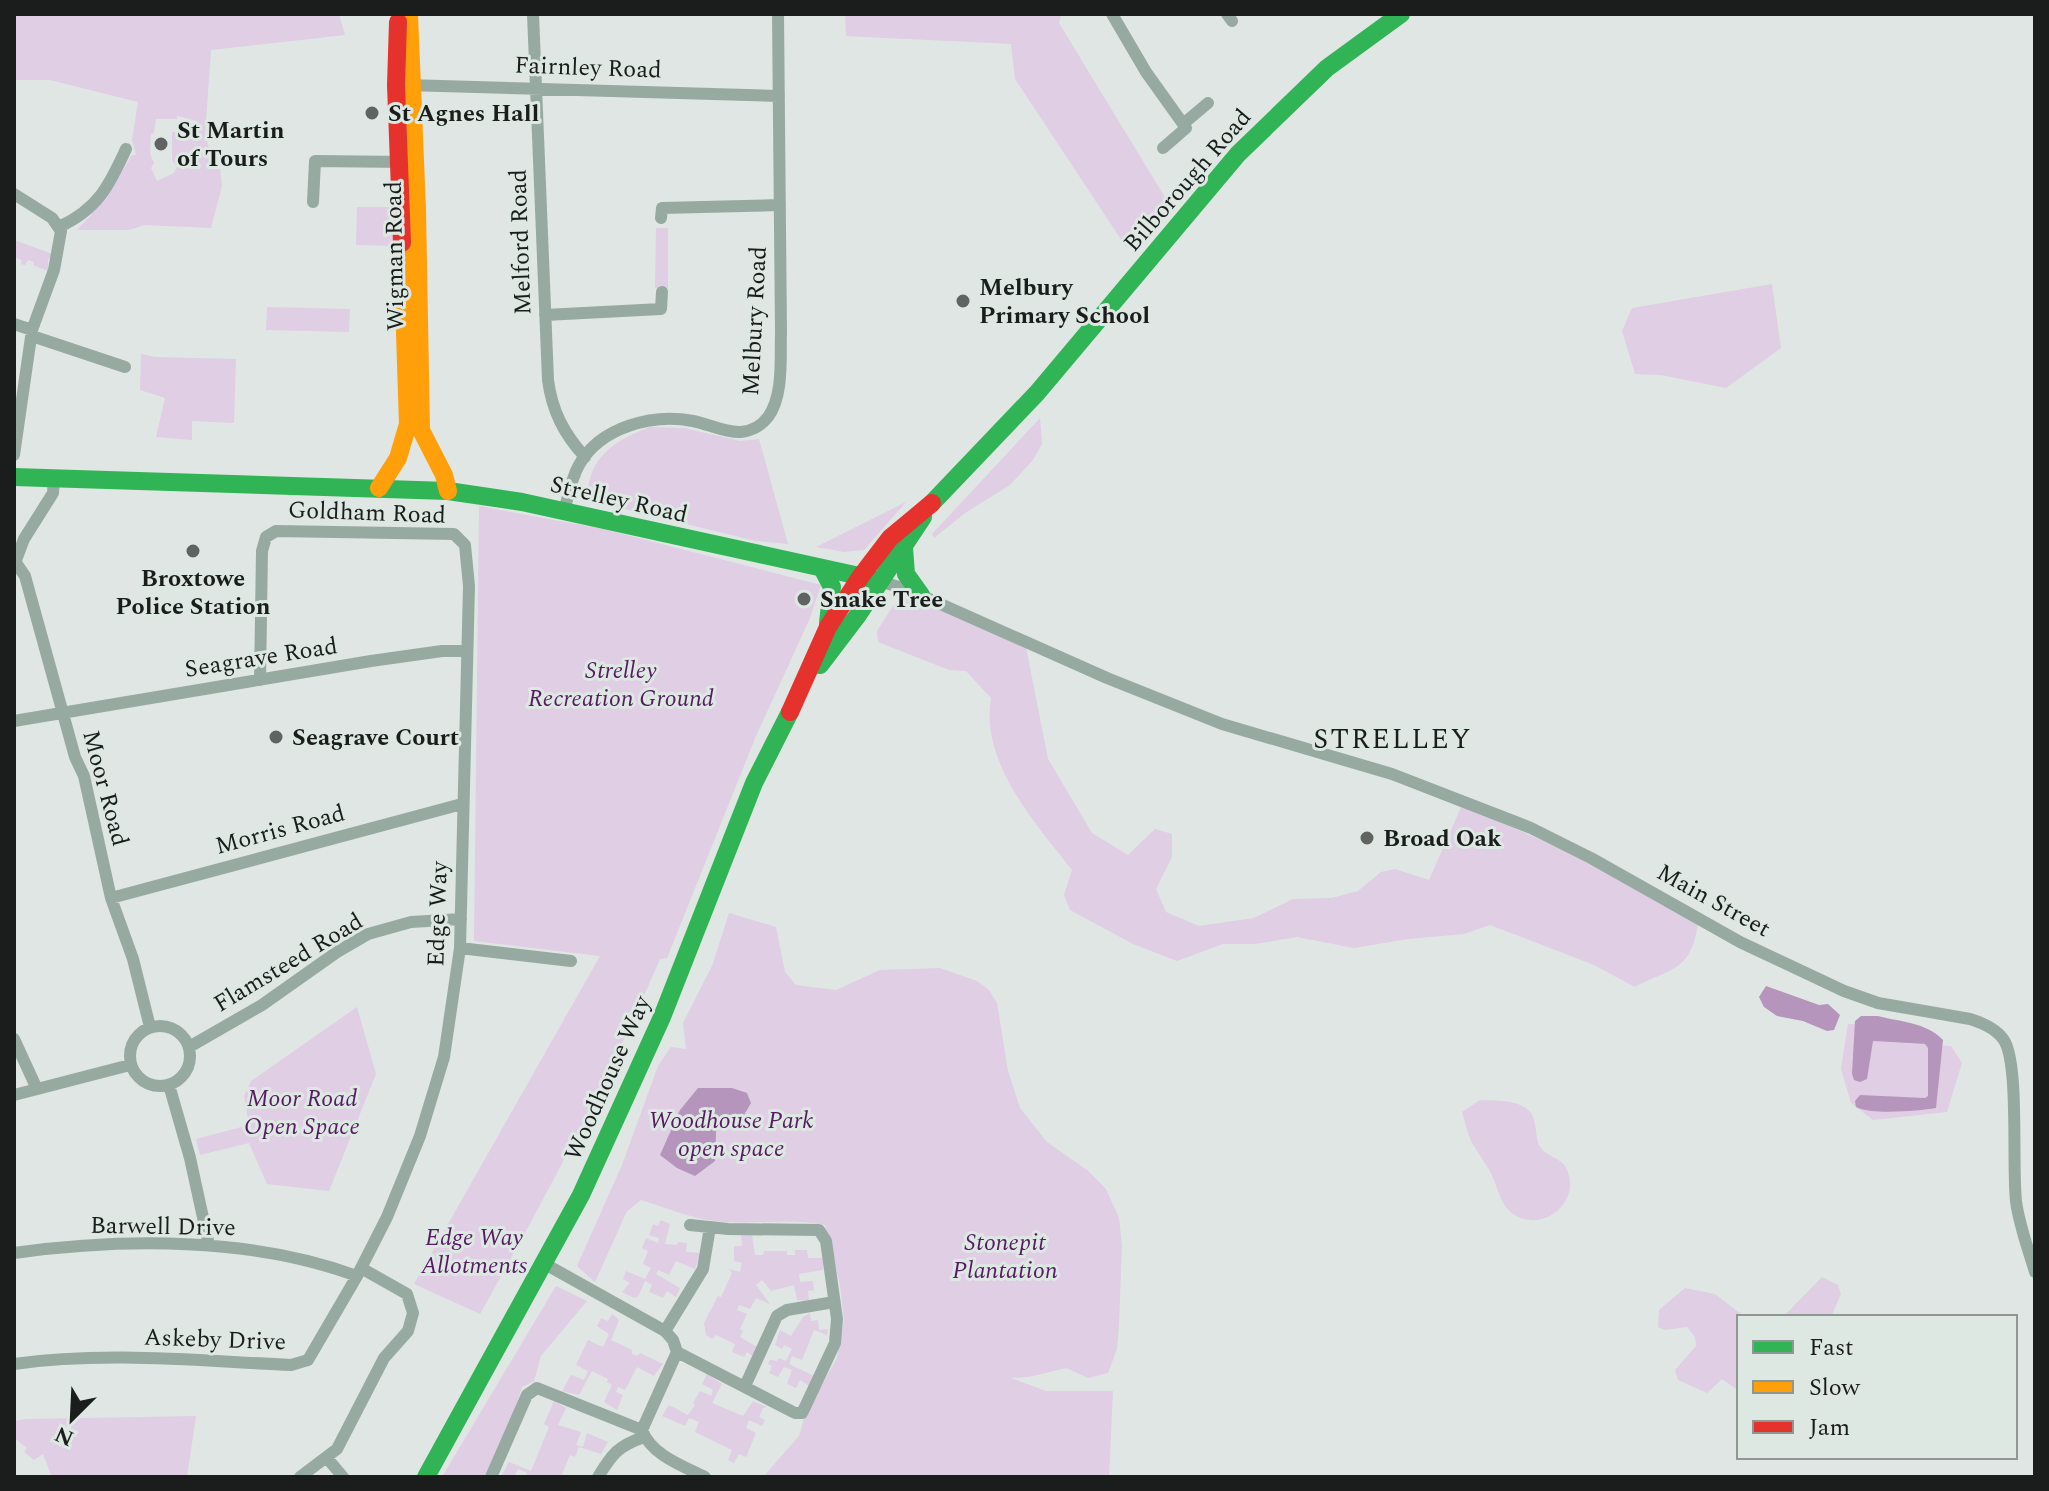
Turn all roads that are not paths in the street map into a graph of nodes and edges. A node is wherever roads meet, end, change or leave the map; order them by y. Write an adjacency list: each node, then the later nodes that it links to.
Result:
1 (398, 14): 7 (main road, Wigman Road)
2 (409, 14): 7 (main road, Wigman Road)
3 (533, 14): 8 (street, Melford Road)
4 (778, 14): 9 (street, Melbury Road)
5 (1112, 14): 11 (street)
6 (1401, 14): 31 (main road, Bilborough Road)
7 (403, 85): 8 (street, Fairnley Road); 14 (main road, Wigman Road)
8 (535, 88): 9 (street, Fairnley Road); 21 (street, Melford Road)
9 (779, 96): 17 (street, Melbury Road)
10 (1208, 103): 11 (street)
11 (1183, 124): 12 (street)
12 (1163, 148)
13 (126, 149): 19 (street)
14 (407, 162): 16 (street); 29 (main road, Wigman Road); 30 (main road, Wigman Road)
15 (14, 194): 19 (street)
16 (313, 202)
17 (780, 205): 18 (street); 26 (street, Melbury Road)
18 (661, 218)
19 (59, 227): 23 (street)
20 (662, 292): 21 (street)
21 (545, 315): 26 (street, Melford Road)
22 (14, 324): 23 (street)
23 (32, 333): 24 (street); 25 (street)
24 (125, 367)
25 (14, 455)
26 (585, 457): 32 (street)
27 (14, 477): 28 (main road, Strelley Road)
28 (54, 477): 29 (main road, Strelley Road); 35 (street, Moor Road)
29 (379, 488): 30 (main road, Strelley Road)
30 (448, 491): 32 (main road, Strelley Road)
31 (931, 504): 34 (main road, Bilborough Road); 37 (main road, Bilborough Road)
32 (564, 512): 36 (main road, Strelley Road)
33 (465, 545): 40 (street, Edge Way); 41 (street, Goldham Road)
34 (904, 548): 37 (main road, Bilborough Road); 38 (main road)
35 (14, 562): 44 (street, Moor Road)
36 (822, 568): 37 (main road, Strelley Road); 39 (main road)
37 (870, 578): 38 (street, Strelley Road); 39 (main road, Woodhouse Way); 42 (main road, Woodhouse Way)
38 (921, 595): 43 (street, Strelley Road)
39 (828, 627): 42 (main road, Woodhouse Way)
40 (467, 651): 41 (street, Seagrave Road); 46 (street, Edge Way)
41 (260, 680): 44 (street, Seagrave Road)
42 (803, 686): 62 (main road, Woodhouse Way)
43 (1184, 709): 64 (street, Main Street)
44 (63, 713): 45 (street, Seagrave Road); 47 (street, Moor Road)
45 (14, 721)
46 (462, 804): 47 (street, Morris Road); 48 (street, Edge Way)
47 (111, 898): 51 (street, Moor Road)
48 (461, 919): 49 (street, Edge Way); 53 (street, Flamsteed Road)
49 (460, 948): 50 (street); 63 (street, Edge Way)
50 (571, 961)
51 (150, 1027): 53 (street); 54 (street)
52 (14, 1039): 56 (street)
53 (189, 1047): 55 (street)
54 (130, 1065): 55 (street); 56 (street)
55 (169, 1085): 60 (street)
56 (37, 1089): 57 (street)
57 (14, 1095)
58 (690, 1225): 59 (street)
59 (710, 1227): 65 (street); 66 (street)
60 (209, 1245): 61 (street, Barwell Drive); 63 (street, Barwell Drive)
61 (14, 1253)
62 (545, 1264): 66 (street); 74 (main road, Woodhouse Way)
63 (359, 1272): 68 (street, Askeby Drive); 71 (street, Barwell Drive)
64 (2035, 1272)
65 (834, 1302): 69 (street); 69 (street)
66 (665, 1331): 67 (street)
67 (677, 1352): 69 (street); 70 (street)
68 (14, 1364)
69 (745, 1386)
70 (643, 1434): 75 (street); 76 (street); 77 (street)
71 (327, 1458): 72 (street); 73 (street)
72 (300, 1477)
73 (343, 1477)
74 (426, 1477)
75 (491, 1477)
76 (598, 1477)
77 (705, 1477)

